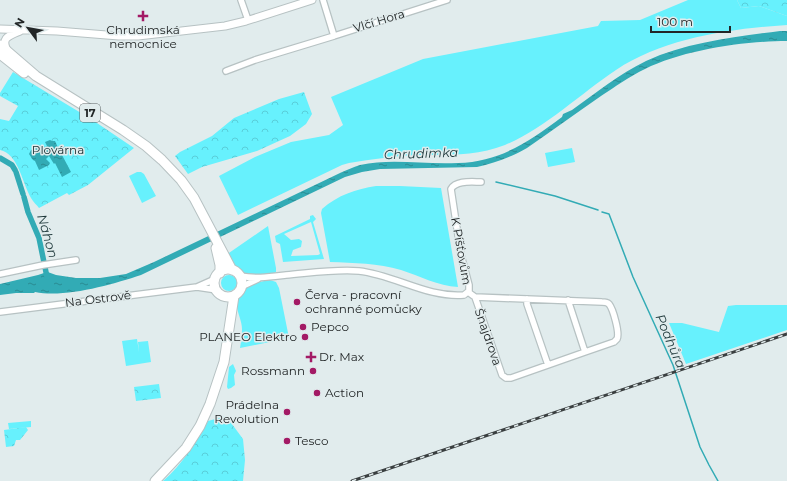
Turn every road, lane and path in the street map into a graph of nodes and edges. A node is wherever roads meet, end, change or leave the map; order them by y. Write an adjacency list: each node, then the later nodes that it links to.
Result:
1 (241, 0): 5 (street)
2 (312, 0): 5 (street)
3 (323, 0): 9 (street)
4 (447, 0): 9 (street, Vlčí Hora)
5 (248, 20): 7 (street)
6 (0, 29): 7 (street)
7 (22, 30): 8 (street); 12 (street)
8 (0, 34)
9 (334, 36): 13 (street, Vlčí Hora)
10 (0, 45): 12 (main road, 17)
11 (0, 54): 14 (main road, 17)
12 (10, 54): 14 (main road, 17)
13 (226, 71)
14 (172, 170): 16 (main road, 17)
15 (481, 182): 24 (street, K Píšťovům)
16 (219, 250): 18 (main road, 17); 20 (main road, 17)
17 (76, 260): 19 (street)
18 (236, 273): 20 (main road); 21 (street); 23 (main road, 17)
19 (0, 274)
20 (217, 276): 22 (street, Na Ostrově); 25 (main road, 17)
21 (259, 278): 23 (street); 24 (street, K Píšťovům)
22 (197, 287): 25 (street, Na Ostrově); 30 (street, Na Ostrově)
23 (241, 287): 26 (main road, 17)
24 (468, 292): 27 (street, Šnajdrova)
25 (220, 293): 26 (main road); 31 (main road, 17)
26 (234, 296): 31 (main road, 17)
27 (474, 297): 28 (street, Šnajdrova); 33 (street, Šnajdrova)
28 (527, 299): 29 (street, Šnajdrova); 33 (street)
29 (568, 300): 32 (street); 32 (street, Šnajdrova)
30 (0, 312)
31 (229, 325): 34 (main road, 17)
32 (585, 352): 33 (street, Šnajdrova)
33 (548, 365)
34 (155, 481)

